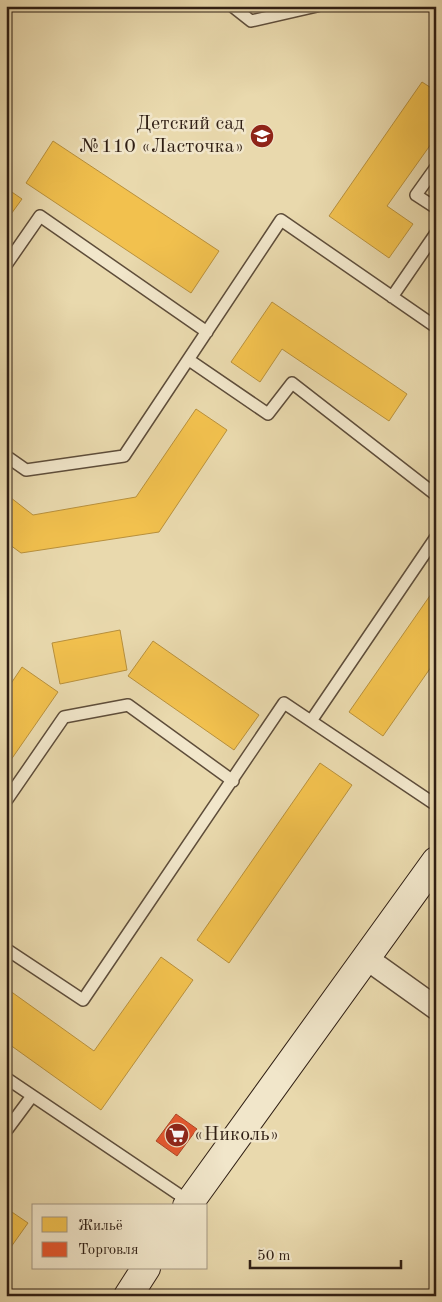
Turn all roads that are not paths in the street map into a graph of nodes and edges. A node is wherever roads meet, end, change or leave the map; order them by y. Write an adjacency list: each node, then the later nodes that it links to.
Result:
1 (232, 6): 2 (lane)
2 (316, 6)
3 (436, 167): 4 (lane)
4 (436, 208)
5 (436, 233): 7 (lane)
6 (6, 265): 9 (lane)
7 (392, 297): 8 (lane); 9 (lane)
8 (436, 327)
9 (207, 332): 10 (lane)
10 (188, 360): 11 (lane); 12 (lane)
11 (6, 456)
12 (436, 495)
13 (436, 537): 14 (lane)
14 (311, 720): 15 (lane); 17 (lane)
15 (233, 780): 16 (lane); 19 (lane)
16 (6, 801)
17 (436, 805)
18 (436, 862): 20 (main road)
19 (6, 948)
20 (366, 958): 21 (street); 25 (main road)
21 (436, 1008)
22 (6, 1078): 23 (lane)
23 (32, 1096): 24 (lane); 25 (lane)
24 (6, 1132)
25 (188, 1204)
26 (145, 1270): 27 (main road)
27 (128, 1296)

